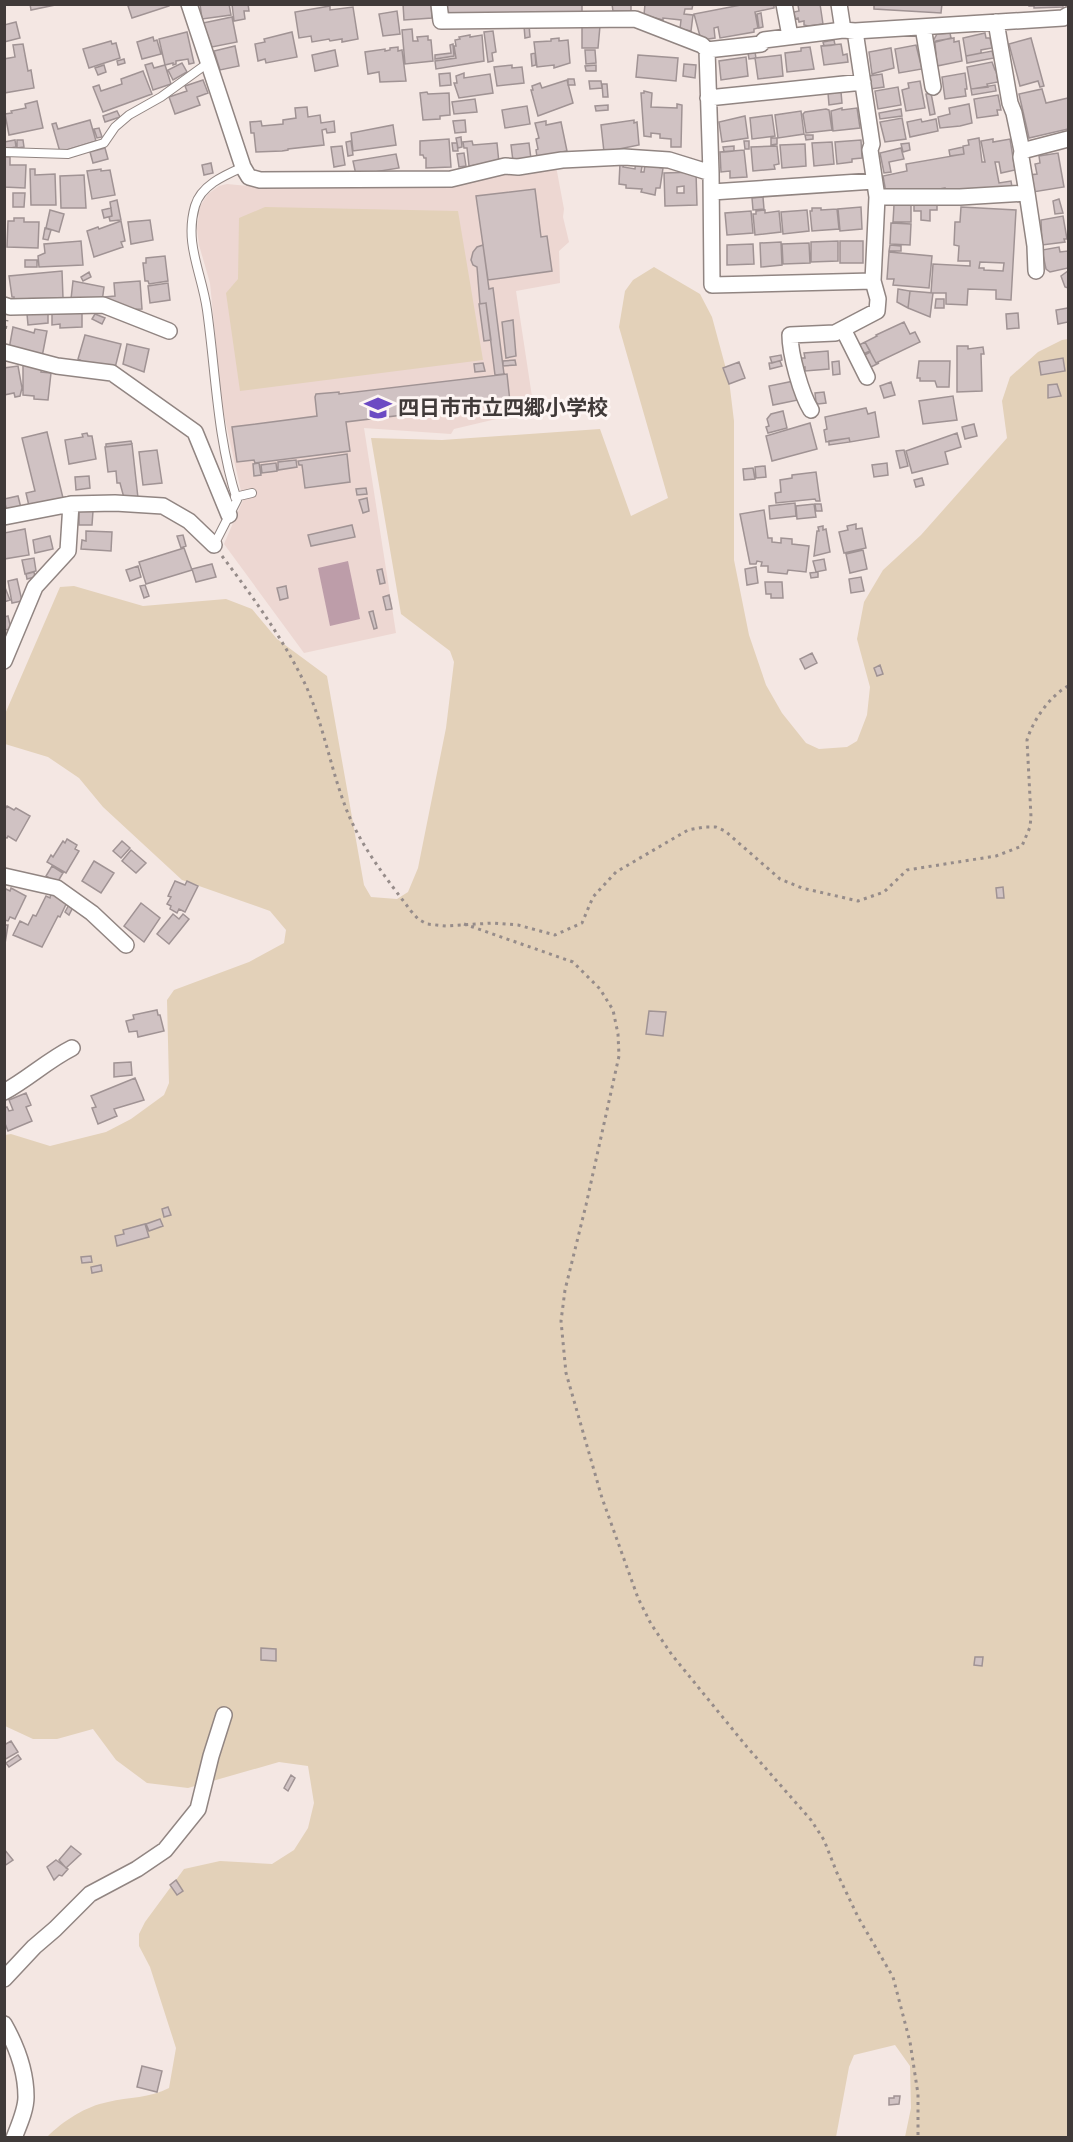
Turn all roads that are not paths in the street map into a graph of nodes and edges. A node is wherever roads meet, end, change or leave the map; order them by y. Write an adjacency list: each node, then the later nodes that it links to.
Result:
1 (189, 4): 11 (street)
2 (439, 4): 10 (street)
3 (784, 4): 9 (street)
4 (839, 4): 8 (street)
5 (1068, 15): 6 (street)
6 (996, 22): 7 (street); 16 (street)
7 (923, 27): 8 (street); 13 (street)
8 (849, 30): 9 (street); 12 (street)
9 (790, 36): 10 (street)
10 (707, 50): 14 (street)
11 (208, 63): 17 (lane); 18 (street)
12 (863, 82): 14 (street); 20 (street)
13 (933, 87)
14 (708, 98): 19 (street)
15 (1068, 139): 16 (street)
16 (1022, 151): 22 (street)
17 (4, 152)
18 (243, 167): 19 (street); 33 (lane)
19 (711, 173): 21 (street)
20 (874, 181): 21 (street); 23 (street)
21 (712, 192): 25 (street)
22 (1027, 193): 23 (street); 24 (street)
23 (877, 197): 25 (street)
24 (1036, 271)
25 (873, 281): 27 (street)
26 (4, 304): 28 (street)
27 (843, 329): 30 (street); 31 (street)
28 (169, 331)
29 (4, 352): 35 (street)
30 (867, 377)
31 (812, 410)
32 (252, 493): 33 (lane)
33 (235, 496): 35 (lane)
34 (71, 504): 36 (street); 37 (street); 38 (street)
35 (229, 515): 37 (lane)
36 (4, 517)
37 (214, 545)
38 (4, 661)
39 (4, 876): 40 (street)
40 (126, 945)
41 (72, 1048): 42 (street)
42 (4, 1092)
43 (224, 1715): 44 (street)
44 (4, 1979)
45 (4, 2024): 46 (street)
46 (14, 2138)

